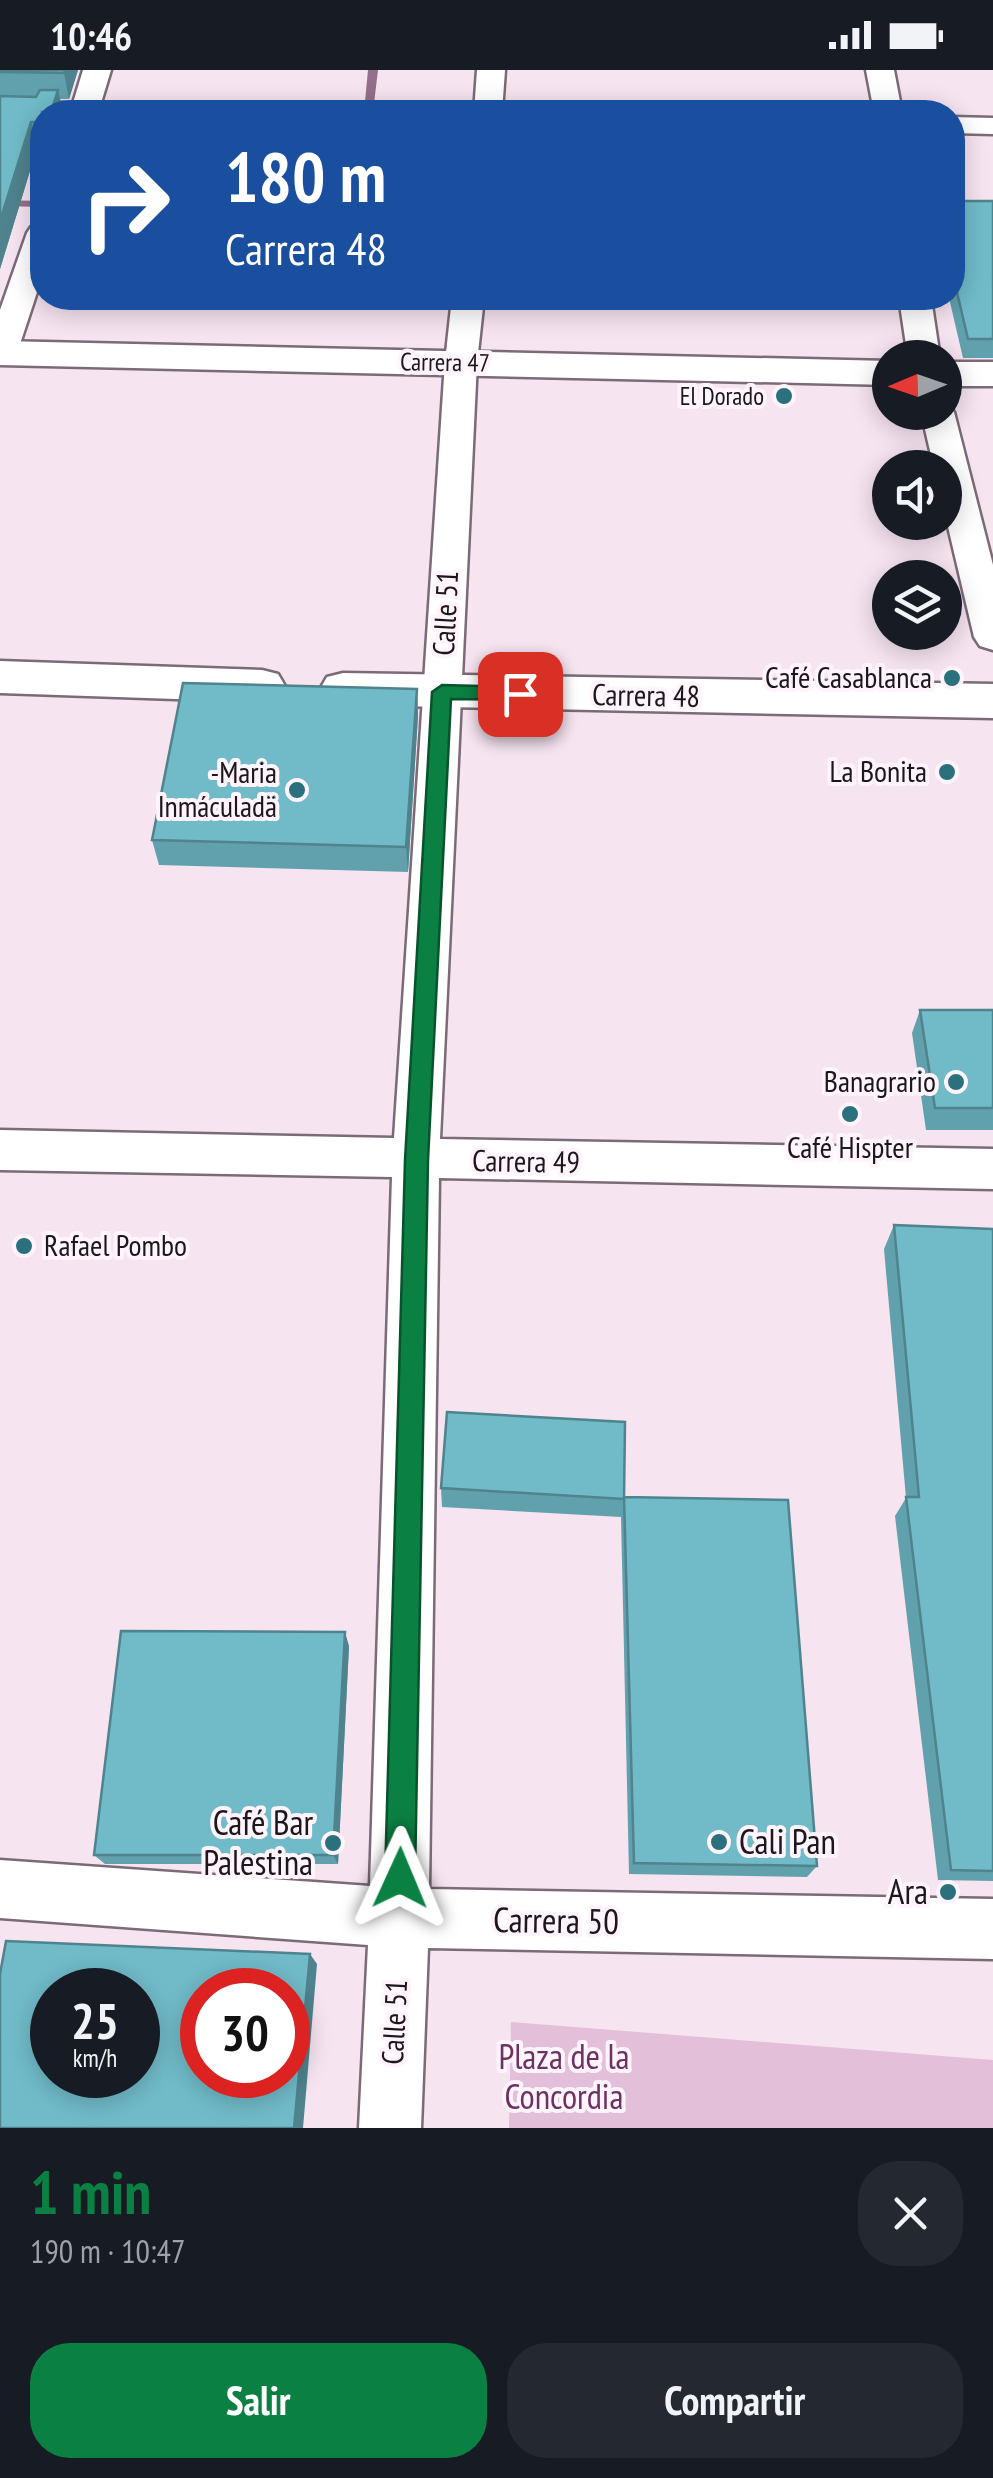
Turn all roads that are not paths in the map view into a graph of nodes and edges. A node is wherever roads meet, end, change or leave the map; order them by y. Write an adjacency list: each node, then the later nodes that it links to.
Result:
1 (97, 70): 4 (street)
2 (491, 70): 5 (street)
3 (880, 70): 6 (street)
4 (88, 100)
5 (489, 100)
6 (886, 100)
7 (0, 110): 8 (street)
8 (30, 111)
9 (965, 125): 10 (street)
10 (993, 126)
11 (30, 268): 15 (street)
12 (467, 310): 16 (street, Calle 51)
13 (918, 310): 14 (street)
14 (922, 340)
15 (1, 353): 16 (main road, Carrera 47)
16 (461, 362): 17 (main road, Carrera 47); 23 (street, Calle 51)
17 (872, 373)
18 (962, 374): 19 (main road)
19 (993, 374)
20 (941, 430): 21 (street)
21 (993, 637)
22 (0, 677): 23 (main road, Carrera 48)
23 (442, 692): 24 (main road, Carrera 48); 26 (street, Calle 51)
24 (993, 701)
25 (0, 1150): 26 (street, Carrera 49)
26 (416, 1160): 27 (street, Carrera 49); 29 (street, Calle 51)
27 (993, 1169)
28 (0, 1889): 29 (street, Carrera 50)
29 (399, 1918): 30 (street, Carrera 50); 31 (street, Calle 51)
30 (993, 1929)
31 (390, 2128)

